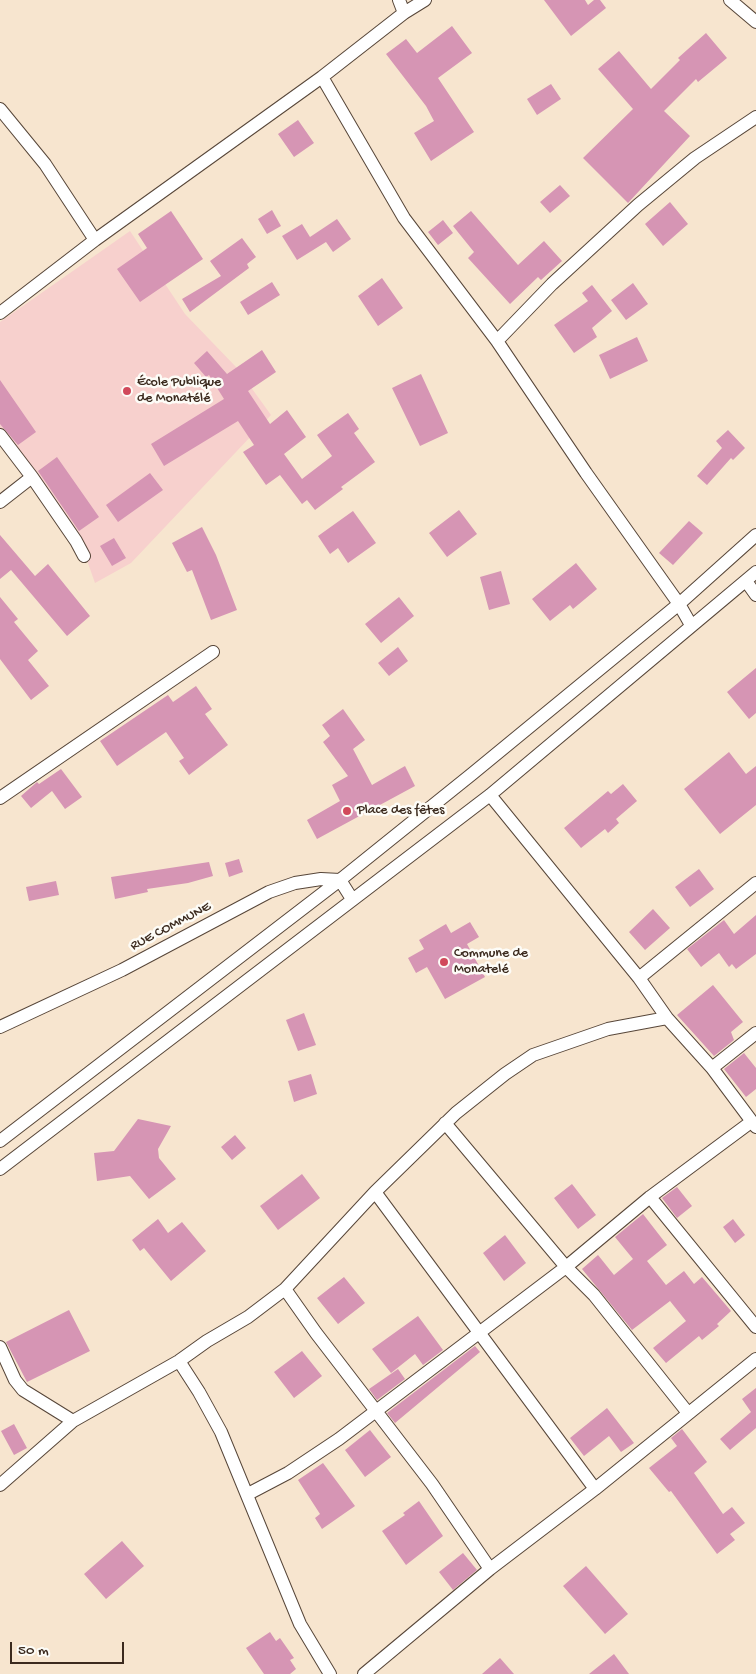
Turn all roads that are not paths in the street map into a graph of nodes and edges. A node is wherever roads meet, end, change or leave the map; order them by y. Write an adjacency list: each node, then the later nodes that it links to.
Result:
1 (399, 0): 4 (street)
2 (425, 0): 4 (street)
3 (730, 0): 5 (street)
4 (404, 13): 6 (street)
5 (756, 22)
6 (322, 77): 9 (street); 11 (street)
7 (0, 108): 9 (street)
8 (756, 117): 11 (street)
9 (95, 240): 10 (street)
10 (0, 312)
11 (497, 341): 20 (street)
12 (0, 435): 13 (street)
13 (32, 477): 14 (street); 16 (street)
14 (0, 502)
15 (756, 535): 20 (street)
16 (84, 556)
17 (756, 572): 18 (street)
18 (746, 581): 19 (street); 21 (street)
19 (756, 595)
20 (680, 604): 21 (street); 25 (street)
21 (691, 625): 23 (street)
22 (214, 652): 24 (street)
23 (490, 795): 27 (street); 28 (street)
24 (0, 798)
25 (340, 880): 27 (street); 30 (street, RUE COMMUNE); 33 (street)
26 (756, 883): 28 (street)
27 (352, 899): 34 (street)
28 (639, 978): 29 (street)
29 (667, 1018): 32 (street); 35 (street)
30 (0, 1027)
31 (756, 1033): 32 (street)
32 (712, 1068): 36 (street)
33 (69, 1089): 34 (street); 37 (street)
34 (83, 1106): 38 (street)
35 (445, 1123): 39 (street); 41 (street)
36 (754, 1124): 40 (street)
37 (0, 1141)
38 (0, 1169)
39 (374, 1192): 42 (street); 44 (street)
40 (650, 1197): 41 (street); 43 (street)
41 (566, 1267): 44 (street); 49 (street)
42 (285, 1289): 47 (street); 48 (street)
43 (756, 1327)
44 (479, 1332): 48 (street); 52 (street)
45 (0, 1347): 50 (street)
46 (756, 1358): 49 (street)
47 (179, 1361): 50 (street); 53 (street)
48 (375, 1411): 53 (street); 54 (street)
49 (688, 1413): 52 (street)
50 (73, 1421): 51 (street)
51 (0, 1485)
52 (595, 1489): 54 (street)
53 (248, 1494): 55 (street)
54 (490, 1570): 56 (street)
55 (330, 1674)
56 (364, 1674)

